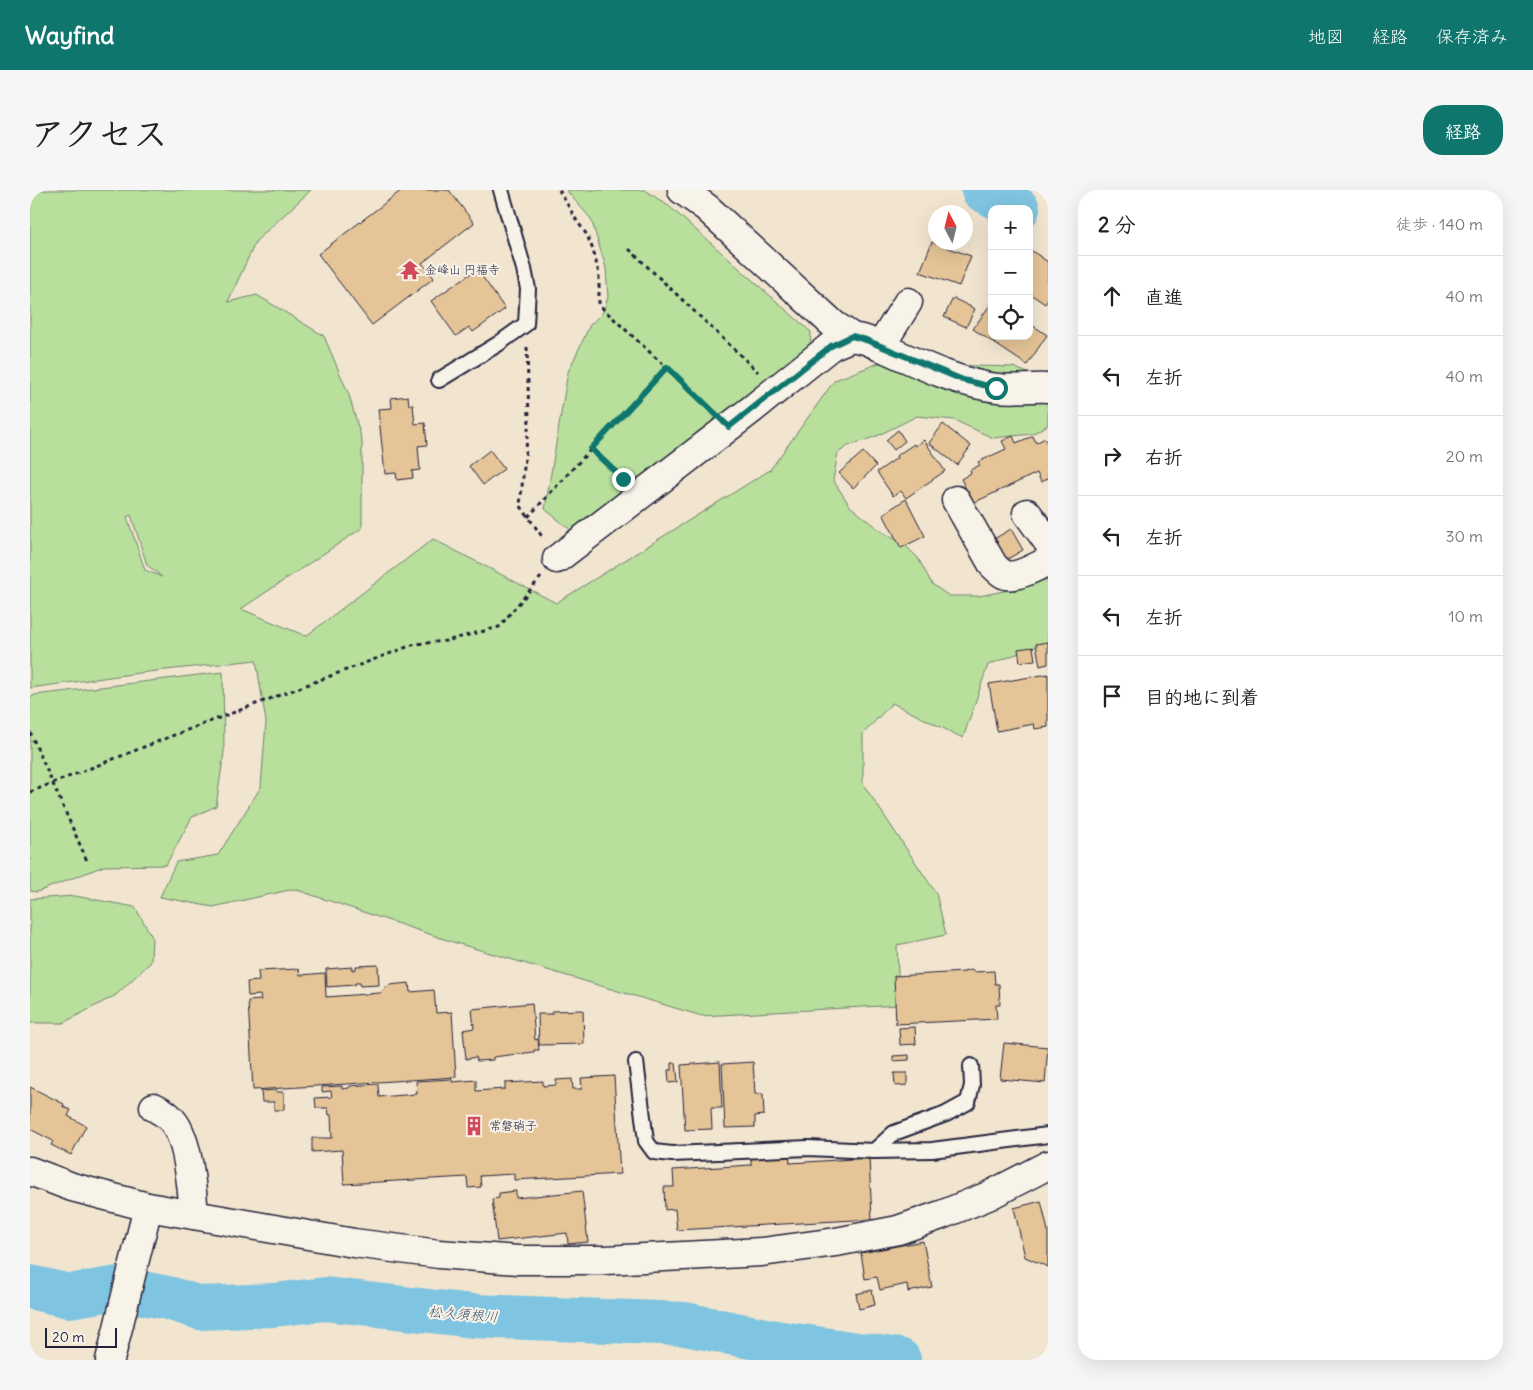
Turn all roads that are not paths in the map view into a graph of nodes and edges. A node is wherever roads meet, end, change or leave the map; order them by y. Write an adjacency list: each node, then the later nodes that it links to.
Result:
1 (501, 190): 6 (lane)
2 (682, 190): 4 (street)
3 (908, 302): 5 (street)
4 (852, 336): 5 (street); 11 (street)
5 (880, 346): 7 (street)
6 (439, 380)
7 (1048, 388)
8 (956, 500): 12 (street)
9 (1028, 513): 10 (street)
10 (1048, 542)
11 (557, 559)
12 (1048, 561)
13 (636, 1062): 17 (lane)
14 (971, 1066): 17 (lane)
15 (154, 1107): 21 (street)
16 (1048, 1135): 17 (lane)
17 (874, 1151)
18 (1048, 1165): 21 (street)
19 (30, 1171): 20 (street)
20 (148, 1207): 21 (street); 22 (street)
21 (194, 1215)
22 (110, 1360)

